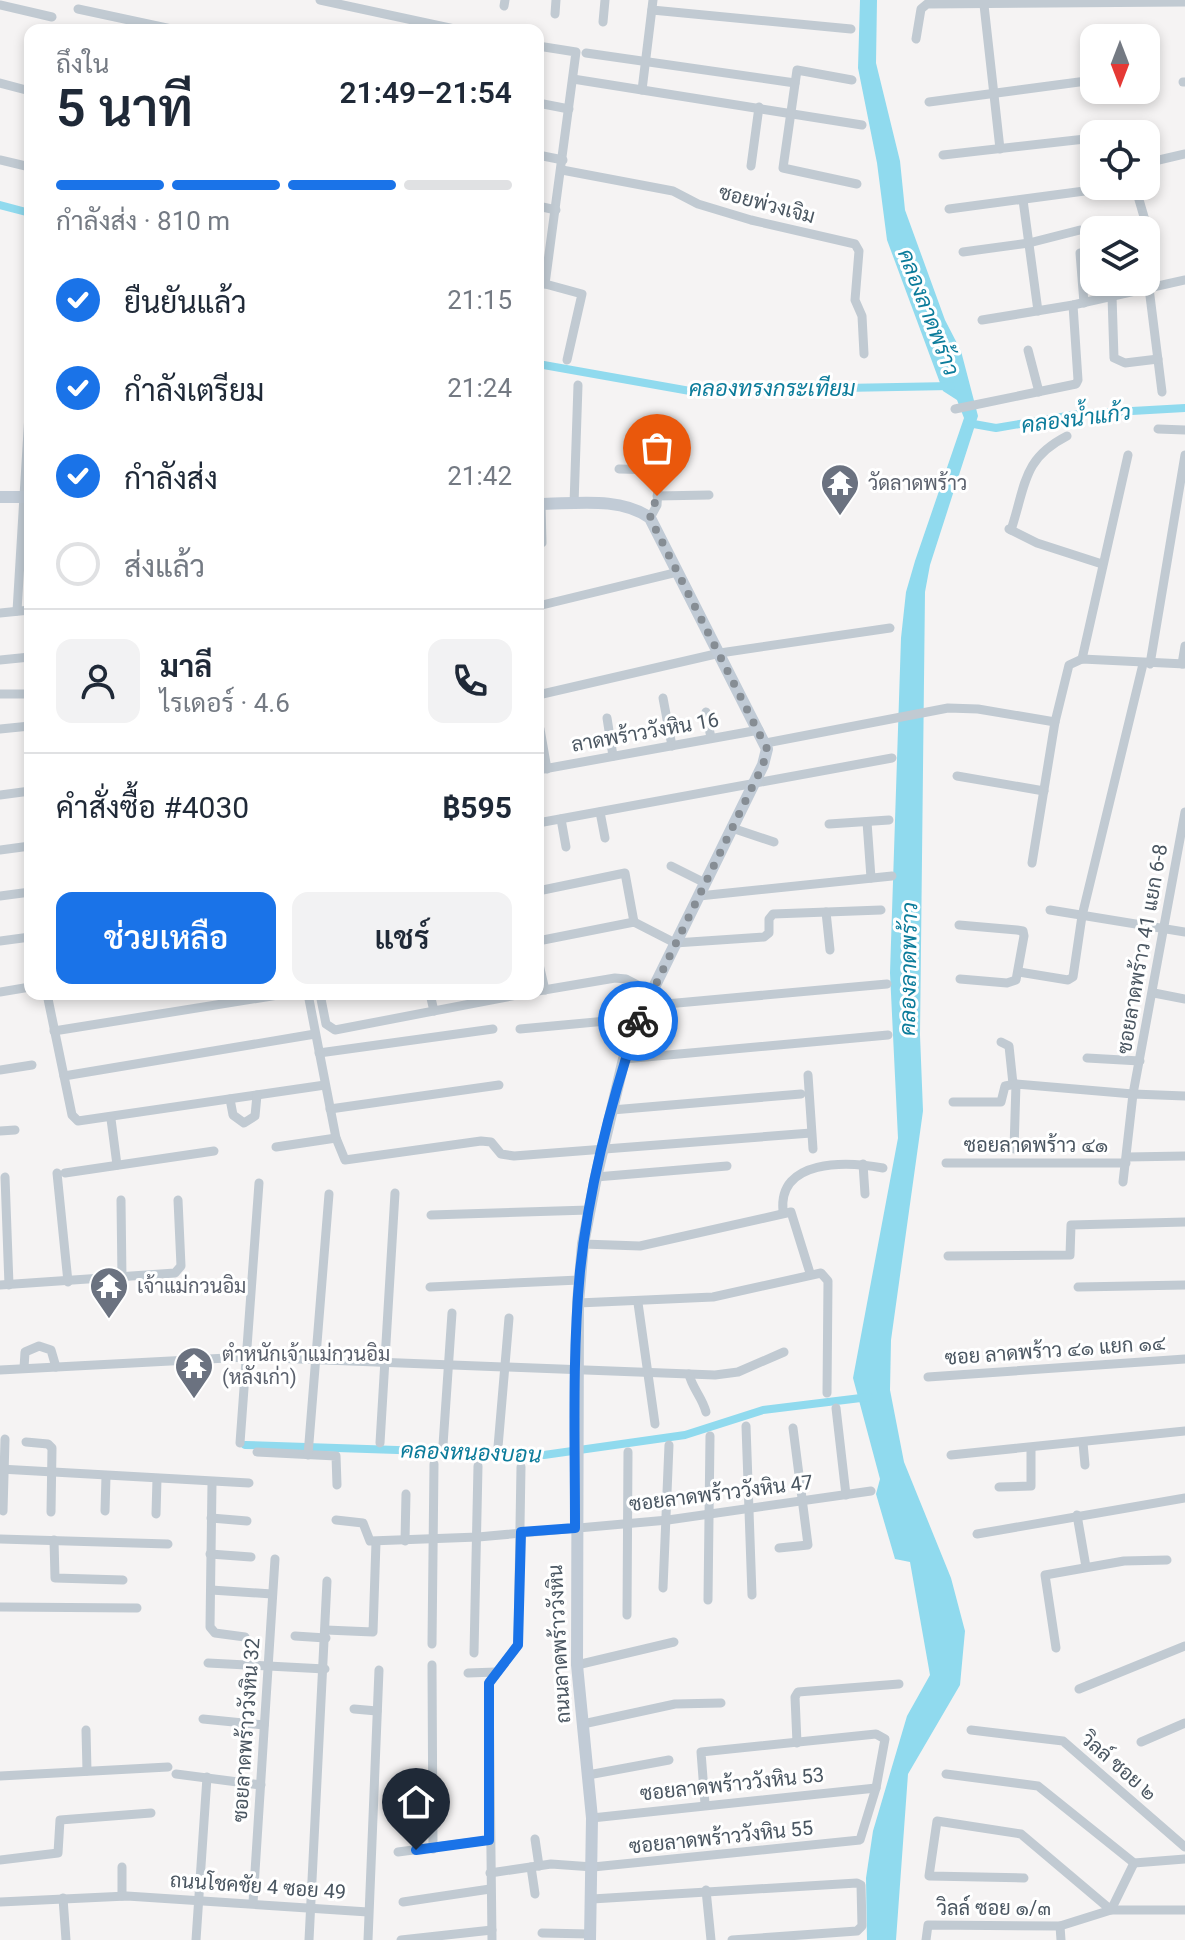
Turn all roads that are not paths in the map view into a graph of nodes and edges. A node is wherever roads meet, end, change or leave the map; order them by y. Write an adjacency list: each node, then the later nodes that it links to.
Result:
1 (320, 0): 15 (street)
2 (556, 0): 11 (street)
3 (605, 0): 13 (street)
4 (1075, 0): 5 (street); 7 (street)
5 (1156, 1): 6 (street)
6 (1185, 2)
7 (980, 3): 17 (street); 28 (street)
8 (0, 5): 12 (street)
9 (652, 5): 16 (street); 20 (street)
10 (78, 9): 14 (street)
11 (555, 14)
12 (52, 17)
13 (603, 22)
14 (144, 24)
15 (431, 24)
16 (851, 29)
17 (916, 39)
18 (544, 47): 21 (street)
19 (586, 53): 20 (street)
20 (646, 59): 25 (street); 27 (street)
21 (573, 79): 27 (street); 32 (street)
22 (852, 80): 25 (street)
23 (1080, 82): 28 (street)
24 (0, 83): 26 (street)
25 (795, 83): 33 (street)
26 (24, 89)
27 (642, 90): 31 (street)
28 (994, 93): 29 (street); 36 (street)
29 (929, 102)
30 (544, 104): 32 (street)
31 (759, 107): 33 (street); 44 (street)
32 (569, 109): 42 (street)
33 (790, 113): 34 (street); 45 (street)
34 (862, 125)
35 (1080, 140): 36 (street)
36 (1000, 149): 37 (street)
37 (943, 155)
38 (1185, 155): 41 (street)
39 (544, 158): 42 (street)
40 (0, 160): 43 (street)
41 (1160, 160)
42 (562, 165): 50 (street); 66 (street, ซอยพ่วงเจิม)
43 (24, 166)
44 (751, 166)
45 (857, 184)
46 (1080, 192): 47 (street)
47 (1023, 200): 49 (street); 52 (street)
48 (544, 207): 50 (street)
49 (949, 209)
50 (556, 210): 54 (street)
51 (1080, 230): 52 (street)
52 (1029, 243): 53 (street); 63 (street)
53 (963, 252)
54 (544, 268)
55 (1185, 280): 57 (street)
56 (544, 284): 68 (street)
57 (1160, 284)
58 (1083, 296): 61 (street)
59 (1112, 296): 61 (street); 67 (street)
60 (1146, 296): 67 (street)
61 (1084, 303): 62 (street)
62 (1073, 305): 63 (street); 70 (street)
63 (1038, 311): 64 (street)
64 (982, 320)
65 (1028, 350): 70 (street)
66 (864, 354)
67 (1158, 359): 71 (street)
68 (567, 360)
69 (578, 385): 86 (street)
70 (1039, 392): 72 (street)
71 (1162, 392)
72 (955, 409)
73 (662, 420): 80 (street)
74 (1158, 429): 75 (street)
75 (1185, 430)
76 (1067, 436): 89 (street)
77 (1128, 455): 89 (street)
78 (1185, 455): 101 (street)
79 (619, 469): 80 (street)
80 (659, 470): 82 (street)
81 (709, 495): 82 (street)
82 (657, 496): 87 (street)
83 (0, 497): 84 (main road)
84 (24, 497)
85 (544, 504): 86 (main road)
86 (574, 504): 87 (main road)
87 (650, 518): 90 (main road)
88 (24, 531): 93 (street)
89 (1102, 564): 99 (street)
90 (678, 572): 91 (street); 97 (main road)
91 (544, 605)
92 (24, 610): 93 (street)
93 (17, 611): 94 (street)
94 (0, 613)
95 (890, 628): 97 (street)
96 (1185, 646): 102 (street)
97 (720, 653): 105 (street); 112 (main road)
98 (24, 658): 100 (street)
99 (1082, 659): 101 (street); 109 (street)
100 (0, 660)
101 (1147, 664): 102 (street); 150 (street)
102 (1184, 664)
103 (0, 694): 104 (street)
104 (24, 694)
105 (544, 694)
106 (663, 698): 115 (street)
107 (706, 712): 113 (street)
108 (607, 718): 116 (street)
109 (1055, 722): 114 (street); 121 (street)
110 (24, 727): 111 (street)
111 (0, 729)
112 (759, 730): 113 (street, ลาดพร้าววังหิน 16); 114 (main road)
113 (711, 738): 115 (street, ลาดพร้าววังหิน 16)
114 (766, 743): 120 (main road, ถนนลาดพร้าววังหิน)
115 (672, 746): 116 (street, ลาดพร้าววังหิน 16)
116 (613, 756): 118 (street, ลาดพร้าววังหิน 16)
117 (892, 758): 120 (street)
118 (544, 770)
119 (957, 776): 121 (street)
120 (754, 784): 124 (street); 131 (main road, ถนนลาดพร้าววังหิน)
121 (1044, 791): 137 (street)
122 (24, 792): 123 (street)
123 (0, 795)
124 (600, 812): 126 (street); 132 (street)
125 (1185, 812): 139 (street, ซอยลาดพร้าว 41 แยก 6-8)
126 (561, 819): 128 (street); 135 (street)
127 (889, 820): 129 (street)
128 (544, 822)
129 (867, 822): 130 (street); 141 (street)
130 (829, 824)
131 (732, 828): 133 (street); 142 (main road, ถนนลาดพร้าววังหิน)
132 (605, 838)
133 (774, 842)
134 (24, 847): 136 (street)
135 (566, 847)
136 (0, 850)
137 (1032, 863)
138 (671, 866): 142 (street)
139 (1180, 866): 153 (street, ซอยลาดพร้าว 41 แยก 6-8)
140 (892, 876): 141 (street)
141 (871, 878): 146 (street)
142 (705, 883): 146 (main road, ถนนลาดพร้าววังหิน)
143 (544, 890): 151 (street)
144 (24, 893): 145 (street)
145 (0, 896)
146 (699, 896): 158 (main road, ถนนลาดพร้าววังหิน)
147 (881, 910): 149 (street)
148 (1050, 910): 150 (street)
149 (826, 912): 158 (street); 159 (street)
150 (1082, 916): 153 (street); 160 (street)
151 (634, 922): 156 (street); 158 (street)
152 (959, 925): 160 (street)
153 (1164, 929): 154 (street); 167 (street, ซอยลาดพร้าว 41 แยก 6-8)
154 (1185, 932)
155 (24, 938): 157 (street)
156 (544, 940)
157 (0, 941)
158 (675, 943): 166 (main road, ถนนลาดพร้าววังหิน)
159 (830, 950)
160 (1019, 972): 161 (street)
161 (960, 979)
162 (887, 984): 176 (street)
163 (24, 988): 165 (street)
164 (544, 990): 166 (street)
165 (0, 992)
166 (651, 992): 176 (main road, ถนนลาดพร้าววังหิน)
167 (1154, 993): 168 (street); 186 (street, ซอยลาดพร้าว 41 แยก 6-8)
168 (1185, 999)
169 (48, 1000): 179 (street)
170 (247, 1000): 179 (street)
171 (309, 1000): 180 (street)
172 (322, 1000): 175 (street)
173 (431, 1000): 175 (street)
174 (491, 1000): 175 (street)
175 (434, 1011)
176 (641, 1012): 178 (street); 185 (main road, ถนนลาดพร้าววังหิน)
177 (493, 1029): 183 (street)
178 (520, 1029)
179 (54, 1031): 190 (street)
180 (315, 1034): 183 (street); 190 (street)
181 (888, 1035): 185 (street)
182 (1001, 1042): 191 (street)
183 (319, 1053): 192 (street)
184 (1087, 1058): 186 (street)
185 (624, 1059): 201 (main road, ถนนลาดพร้าววังหิน)
186 (1140, 1061): 195 (street, ซอยลาดพร้าว 41 แยก 6-8)
187 (32, 1065): 188 (street)
188 (0, 1070)
189 (808, 1075): 205 (street)
190 (64, 1076): 202 (street)
191 (1014, 1084): 195 (street); 199 (street); 210 (street)
192 (325, 1085): 196 (street); 200 (street)
193 (499, 1085): 200 (street)
194 (801, 1094): 201 (street)
195 (1133, 1094): 197 (street); 213 (street, ซอยลาดพร้าว 41 แยก 6-8)
196 (257, 1095): 198 (street); 198 (street)
197 (1185, 1096)
198 (230, 1099): 202 (street)
199 (953, 1102)
200 (330, 1109): 206 (street)
201 (612, 1110): 208 (main road, ถนนลาดพร้าววังหิน)
202 (111, 1119): 216 (street)
203 (15, 1130): 204 (street)
204 (0, 1131)
205 (811, 1133): 208 (street); 209 (street)
206 (336, 1138): 207 (street); 208 (street)
207 (276, 1147)
208 (603, 1148): 220 (main road, ถนนลาดพร้าววังหิน)
209 (813, 1149)
210 (1014, 1149)
211 (214, 1151): 216 (street)
212 (1185, 1156): 213 (street)
213 (1127, 1160): 214 (street, ซอยลาดพร้าว ๔๑); 221 (street, ซอยลาดพร้าว ๔๑)
214 (946, 1163)
215 (863, 1164): 218 (street); 225 (street); 229 (street)
216 (117, 1165): 237 (street)
217 (727, 1166): 220 (street)
218 (883, 1168)
219 (5, 1177): 238 (street)
220 (596, 1177): 228 (main road, ถนนลาดพร้าววังหิน)
221 (1123, 1182)
222 (259, 1183): 247 (street)
223 (395, 1193): 250 (street)
224 (329, 1194): 249 (street)
225 (865, 1194)
226 (121, 1200): 235 (street)
227 (178, 1200): 235 (street)
228 (589, 1210): 230 (street); 232 (main road, ถนนลาดพร้าววังหิน)
229 (783, 1211): 232 (street); 234 (street)
230 (431, 1215)
231 (1185, 1222): 233 (street)
232 (583, 1244): 236 (main road, ถนนลาดพร้าววังหิน)
233 (948, 1256)
234 (810, 1273): 243 (street); 260 (street)
235 (122, 1279): 237 (street)
236 (579, 1280): 240 (street); 242 (main road, ถนนลาดพร้าววังหิน)
237 (68, 1282): 238 (street)
238 (5, 1285)
239 (1185, 1285): 241 (street)
240 (430, 1287)
241 (1078, 1287)
242 (578, 1303): 243 (street); 256 (main road, ถนนลาดพร้าววังหิน)
243 (638, 1303): 257 (street)
244 (452, 1313): 251 (street)
245 (509, 1318): 253 (street)
246 (784, 1352): 258 (street)
247 (246, 1357): 249 (street); 252 (street); 270 (street)
248 (1185, 1359): 259 (street, ซอย ลาดพร้าว ๔๑ แยก ๑๔)
249 (316, 1361): 250 (street); 276 (street)
250 (385, 1365): 251 (street); 271 (street)
251 (449, 1366): 253 (street); 273 (street)
252 (56, 1367): 254 (street); 254 (street)
253 (506, 1367): 256 (street); 275 (street)
254 (24, 1368): 255 (street)
255 (0, 1370)
256 (576, 1370): 257 (street); 310 (main road, ถนนลาดพร้าววังหิน)
257 (649, 1372): 258 (street); 263 (street)
258 (689, 1374): 262 (street)
259 (928, 1377)
260 (827, 1393)
261 (836, 1408): 295 (street)
262 (706, 1412)
263 (655, 1424)
264 (746, 1426): 298 (street)
265 (793, 1428): 297 (street)
266 (1185, 1431): 272 (street)
267 (710, 1436): 303 (street)
268 (5, 1439): 285 (street)
269 (26, 1442): 286 (street)
270 (240, 1443)
271 (380, 1443)
272 (1083, 1443): 277 (street); 282 (street)
273 (443, 1445)
274 (669, 1445): 307 (street)
275 (498, 1447)
276 (309, 1448): 278 (street); 291 (street)
277 (1031, 1448): 280 (street); 292 (street)
278 (257, 1452)
279 (628, 1452): 309 (street)
280 (951, 1455)
281 (434, 1464): 316 (street)
282 (1085, 1465)
283 (478, 1466): 313 (street)
284 (521, 1467): 311 (street)
285 (2, 1469): 286 (street); 299 (street)
286 (52, 1474): 287 (street); 301 (street)
287 (106, 1476): 288 (street); 300 (street)
288 (157, 1479): 289 (street); 302 (street)
289 (212, 1483): 290 (street); 305 (street)
290 (249, 1483)
291 (337, 1485)
292 (999, 1487)
293 (871, 1491): 295 (street, ซอยลาดพร้าววังหิน 47)
294 (406, 1494): 317 (street)
295 (846, 1495): 297 (street, ซอยลาดพร้าววังหิน 47)
296 (1185, 1498): 304 (street)
297 (801, 1504): 298 (street, ซอยลาดพร้าววังหิน 47); 320 (street)
298 (748, 1510): 303 (street, ซอยลาดพร้าววังหิน 47); 331 (street)
299 (3, 1511)
300 (105, 1511)
301 (51, 1512)
302 (156, 1514)
303 (710, 1515): 307 (street, ซอยลาดพร้าววังหิน 47); 332 (street)
304 (1077, 1515): 312 (street); 325 (street)
305 (211, 1518): 308 (street); 321 (street)
306 (336, 1520): 318 (street)
307 (668, 1520): 309 (street, ซอยลาดพร้าววังหิน 47); 328 (street)
308 (247, 1521)
309 (628, 1523): 310 (street, ซอยลาดพร้าววังหิน 47); 335 (street)
310 (575, 1528): 311 (street); 346 (main road, ถนนลาดพร้าววังหิน)
311 (521, 1532): 313 (street); 350 (street)
312 (977, 1534)
313 (478, 1537): 316 (street); 343 (street)
314 (0, 1539): 315 (street)
315 (54, 1540): 319 (street); 326 (street)
316 (435, 1540): 317 (street); 340 (street)
317 (405, 1541): 318 (street)
318 (376, 1542): 336 (street)
319 (168, 1544)
320 (779, 1548)
321 (210, 1554): 322 (street); 329 (street)
322 (251, 1557)
323 (275, 1559): 330 (street, ซอยลาดพร้าววังหิน 32)
324 (1167, 1560): 325 (street)
325 (1086, 1567): 342 (street)
326 (123, 1580)
327 (327, 1581): 336 (street)
328 (663, 1588)
329 (211, 1590): 330 (street); 338 (street)
330 (272, 1594): 347 (street, ซอยลาดพร้าววังหิน 32)
331 (752, 1595)
332 (708, 1600)
333 (0, 1607): 334 (street)
334 (137, 1608)
335 (627, 1615)
336 (326, 1634): 337 (street); 348 (street)
337 (295, 1636)
338 (245, 1637)
339 (674, 1642): 346 (street)
340 (432, 1644)
341 (1185, 1646): 353 (street)
342 (1056, 1648)
343 (474, 1653)
344 (208, 1663): 347 (street)
345 (432, 1665): 382 (street)
346 (577, 1665): 359 (main road, ถนนลาดพร้าววังหิน)
347 (268, 1669): 348 (street); 360 (street, ซอยลาดพร้าววังหิน 32)
348 (325, 1669): 402 (street)
349 (379, 1670): 356 (street, ถนนโชคชัย 4 ซอย 49)
350 (496, 1672): 351 (street); 379 (street)
351 (468, 1673)
352 (899, 1684): 364 (street)
353 (1079, 1689)
354 (721, 1703): 359 (street)
355 (354, 1709): 356 (street)
356 (377, 1711): 405 (street, ถนนโชคชัย 4 ซอย 49)
357 (203, 1719): 360 (street)
358 (1185, 1723): 363 (street)
359 (583, 1724): 370 (main road, ถนนลาดพร้าววังหิน)
360 (264, 1725): 373 (street, ซอยลาดพร้าววังหิน 32)
361 (86, 1730): 367 (street)
362 (971, 1730): 381 (street, วิลล์ ซอย ๒)
363 (1141, 1742)
364 (797, 1743): 374 (street, ซอยลาดพร้าววังหิน 53); 375 (street, ซอยลาดพร้าววังหิน 53)
365 (669, 1760): 370 (street)
366 (168, 1767): 367 (street)
367 (87, 1771): 371 (street)
368 (176, 1774): 372 (street)
369 (946, 1774): 386 (street)
370 (588, 1775): 377 (main road, ถนนลาดพร้าววังหิน)
371 (0, 1776)
372 (207, 1777): 373 (street); 397 (street)
373 (261, 1785): 401 (street, ซอยลาดพร้าววังหิน 32)
374 (876, 1788): 375 (street, ซอยลาดพร้าววังหิน 53); 380 (street, ซอยลาดพร้าววังหิน 53)
375 (705, 1804): 377 (street, ซอยลาดพร้าววังหิน 53)
376 (151, 1813): 385 (street)
377 (592, 1818): 389 (main road, ถนนลาดพร้าววังหิน)
378 (535, 1839): 387 (street)
379 (489, 1840): 382 (street); 390 (street)
380 (853, 1842): 389 (street, ซอยลาดพร้าววังหิน 55)
381 (1185, 1847)
382 (433, 1849): 383 (street)
383 (398, 1852)
384 (1185, 1859): 386 (street)
385 (0, 1860)
386 (1134, 1863): 403 (street)
387 (535, 1866): 389 (street, ซอยลาดพร้าววังหิน 55); 390 (street, ซอยลาดพร้าววังหิน 55); 394 (street)
388 (122, 1867): 395 (street)
389 (593, 1867): 398 (main road, ถนนลาดพร้าววังหิน)
390 (490, 1873): 392 (street)
391 (1024, 1878): 403 (street)
392 (490, 1889): 400 (street); 408 (street)
393 (706, 1890): 398 (street); 415 (street); 416 (street)
394 (535, 1894)
395 (122, 1896): 396 (street, ถนนโชคชัย 4 ซอย 49); 397 (street, ถนนโชคชัย 4 ซอย 49)
396 (63, 1898): 399 (street, ถนนโชคชัย 4 ซอย 49); 410 (street)
397 (201, 1899): 401 (street, ถนนโชคชัย 4 ซอย 49); 411 (street)
398 (592, 1899): 409 (main road, ถนนลาดพร้าววังหิน)
399 (0, 1902)
400 (403, 1902)
401 (253, 1903): 402 (street, ถนนโชคชัย 4 ซอย 49)
402 (310, 1907): 405 (street, ถนนโชคชัย 4 ซอย 49); 412 (street)
403 (1111, 1910): 404 (street); 406 (street)
404 (1185, 1910)
405 (368, 1912): 413 (street)
406 (1060, 1926): 417 (street, วิลล์ ซอย ๑/๓); 418 (street, วิลล์ ซอย ๑/๓)
407 (542, 1933): 409 (street)
408 (492, 1935): 414 (street)
409 (590, 1937)
410 (66, 1940)
411 (196, 1940)
412 (309, 1940)
413 (368, 1940)
414 (401, 1940)
415 (711, 1940)
416 (732, 1940)
417 (926, 1940)
418 (1061, 1940)

